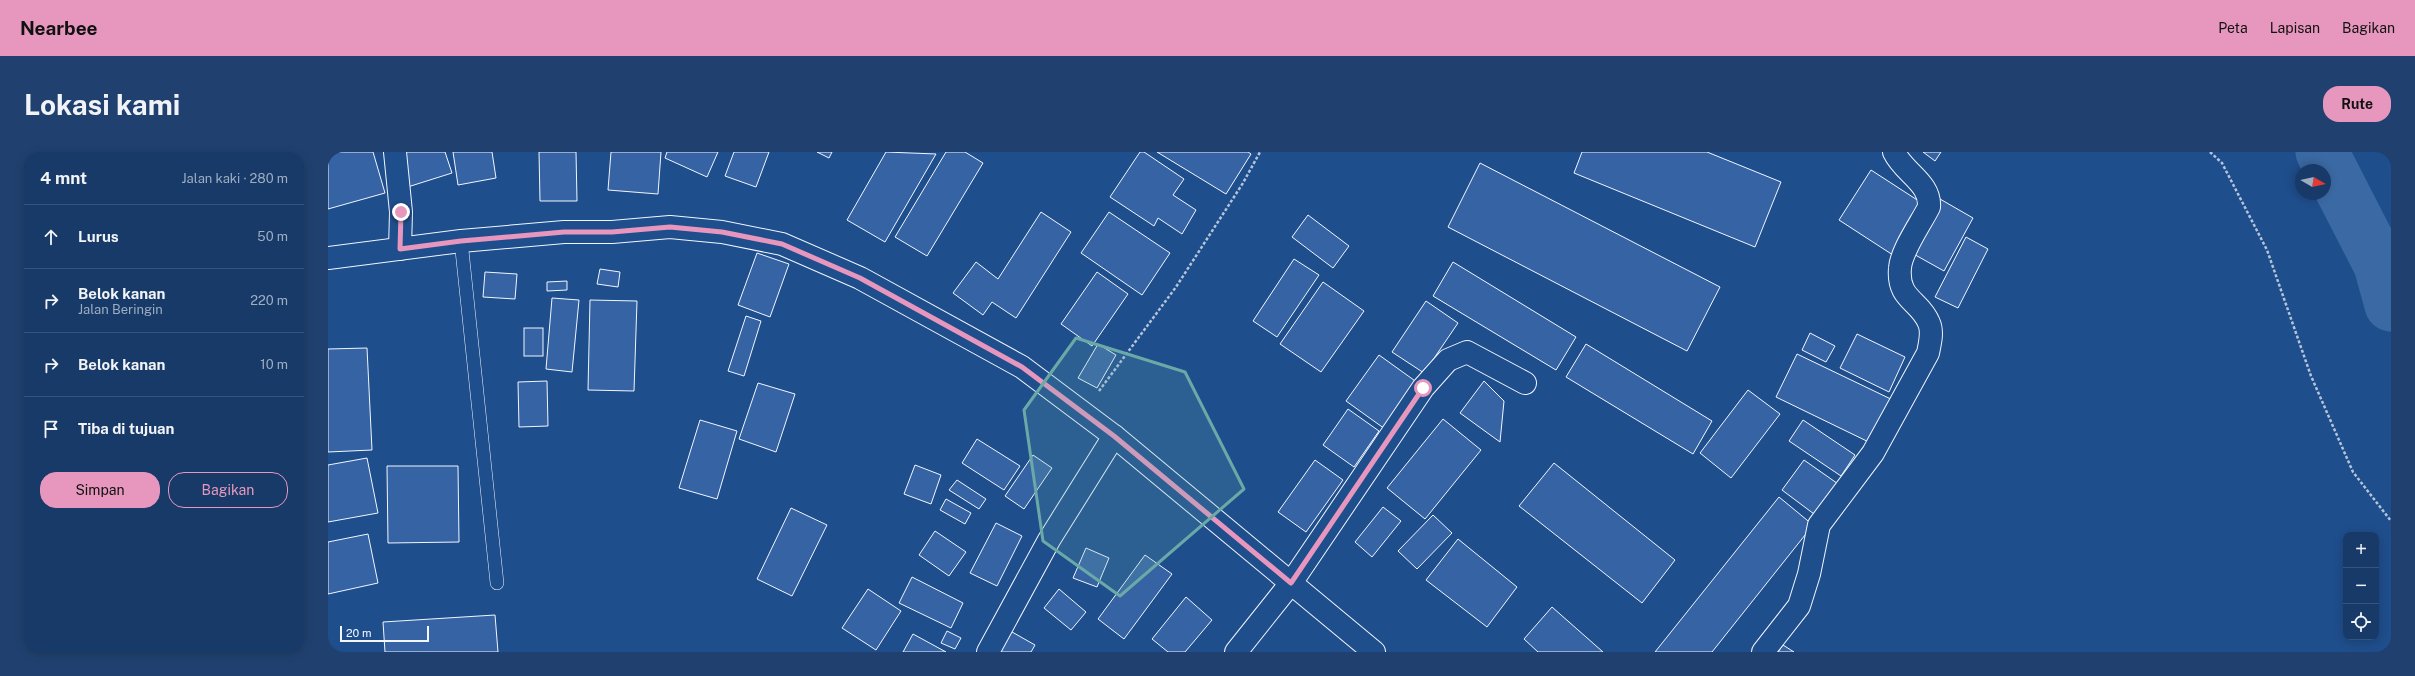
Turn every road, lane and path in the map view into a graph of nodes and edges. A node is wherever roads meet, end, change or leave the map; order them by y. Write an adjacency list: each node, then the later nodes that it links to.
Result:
1 (395, 152): 6 (street)
2 (1260, 152): 9 (path)
3 (1894, 152): 17 (street)
4 (2210, 152): 11 (path)
5 (461, 241): 6 (street); 9 (street); 12 (lane)
6 (400, 249): 7 (street)
7 (328, 258)
8 (1525, 383): 13 (street)
9 (1081, 410): 10 (street)
10 (1114, 436): 13 (street); 14 (street)
11 (2391, 521)
12 (497, 583)
13 (1291, 583): 15 (street); 16 (street)
14 (988, 652)
15 (1236, 652)
16 (1374, 652)
17 (1763, 652)

